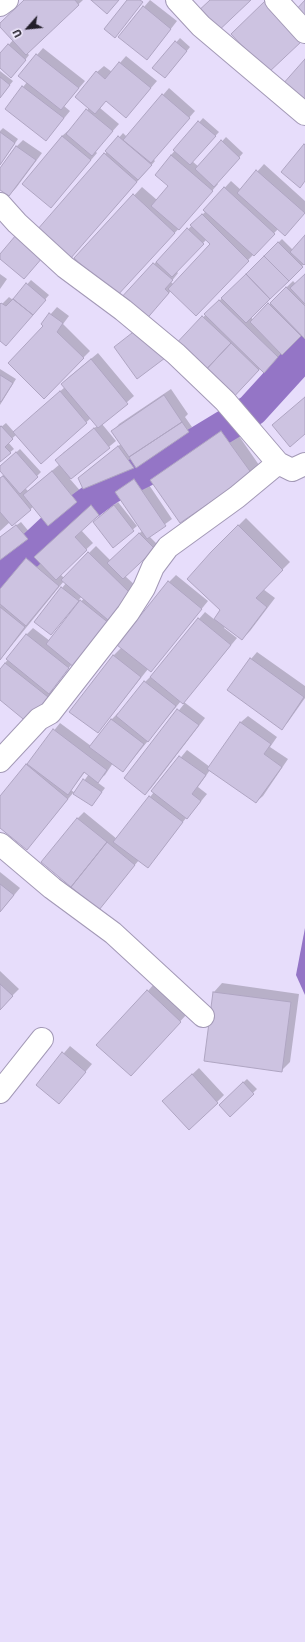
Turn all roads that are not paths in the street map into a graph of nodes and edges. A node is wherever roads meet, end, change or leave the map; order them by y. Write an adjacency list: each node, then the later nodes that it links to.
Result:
1 (7, 0): 4 (street)
2 (177, 0): 6 (street)
3 (276, 0): 5 (street)
4 (0, 5)
5 (305, 32)
6 (305, 114)
7 (0, 204): 8 (street)
8 (278, 463): 9 (street); 10 (street)
9 (305, 464)
10 (0, 761)
11 (0, 844): 12 (street)
12 (203, 1016)
13 (42, 1039): 14 (street)
14 (0, 1092)

